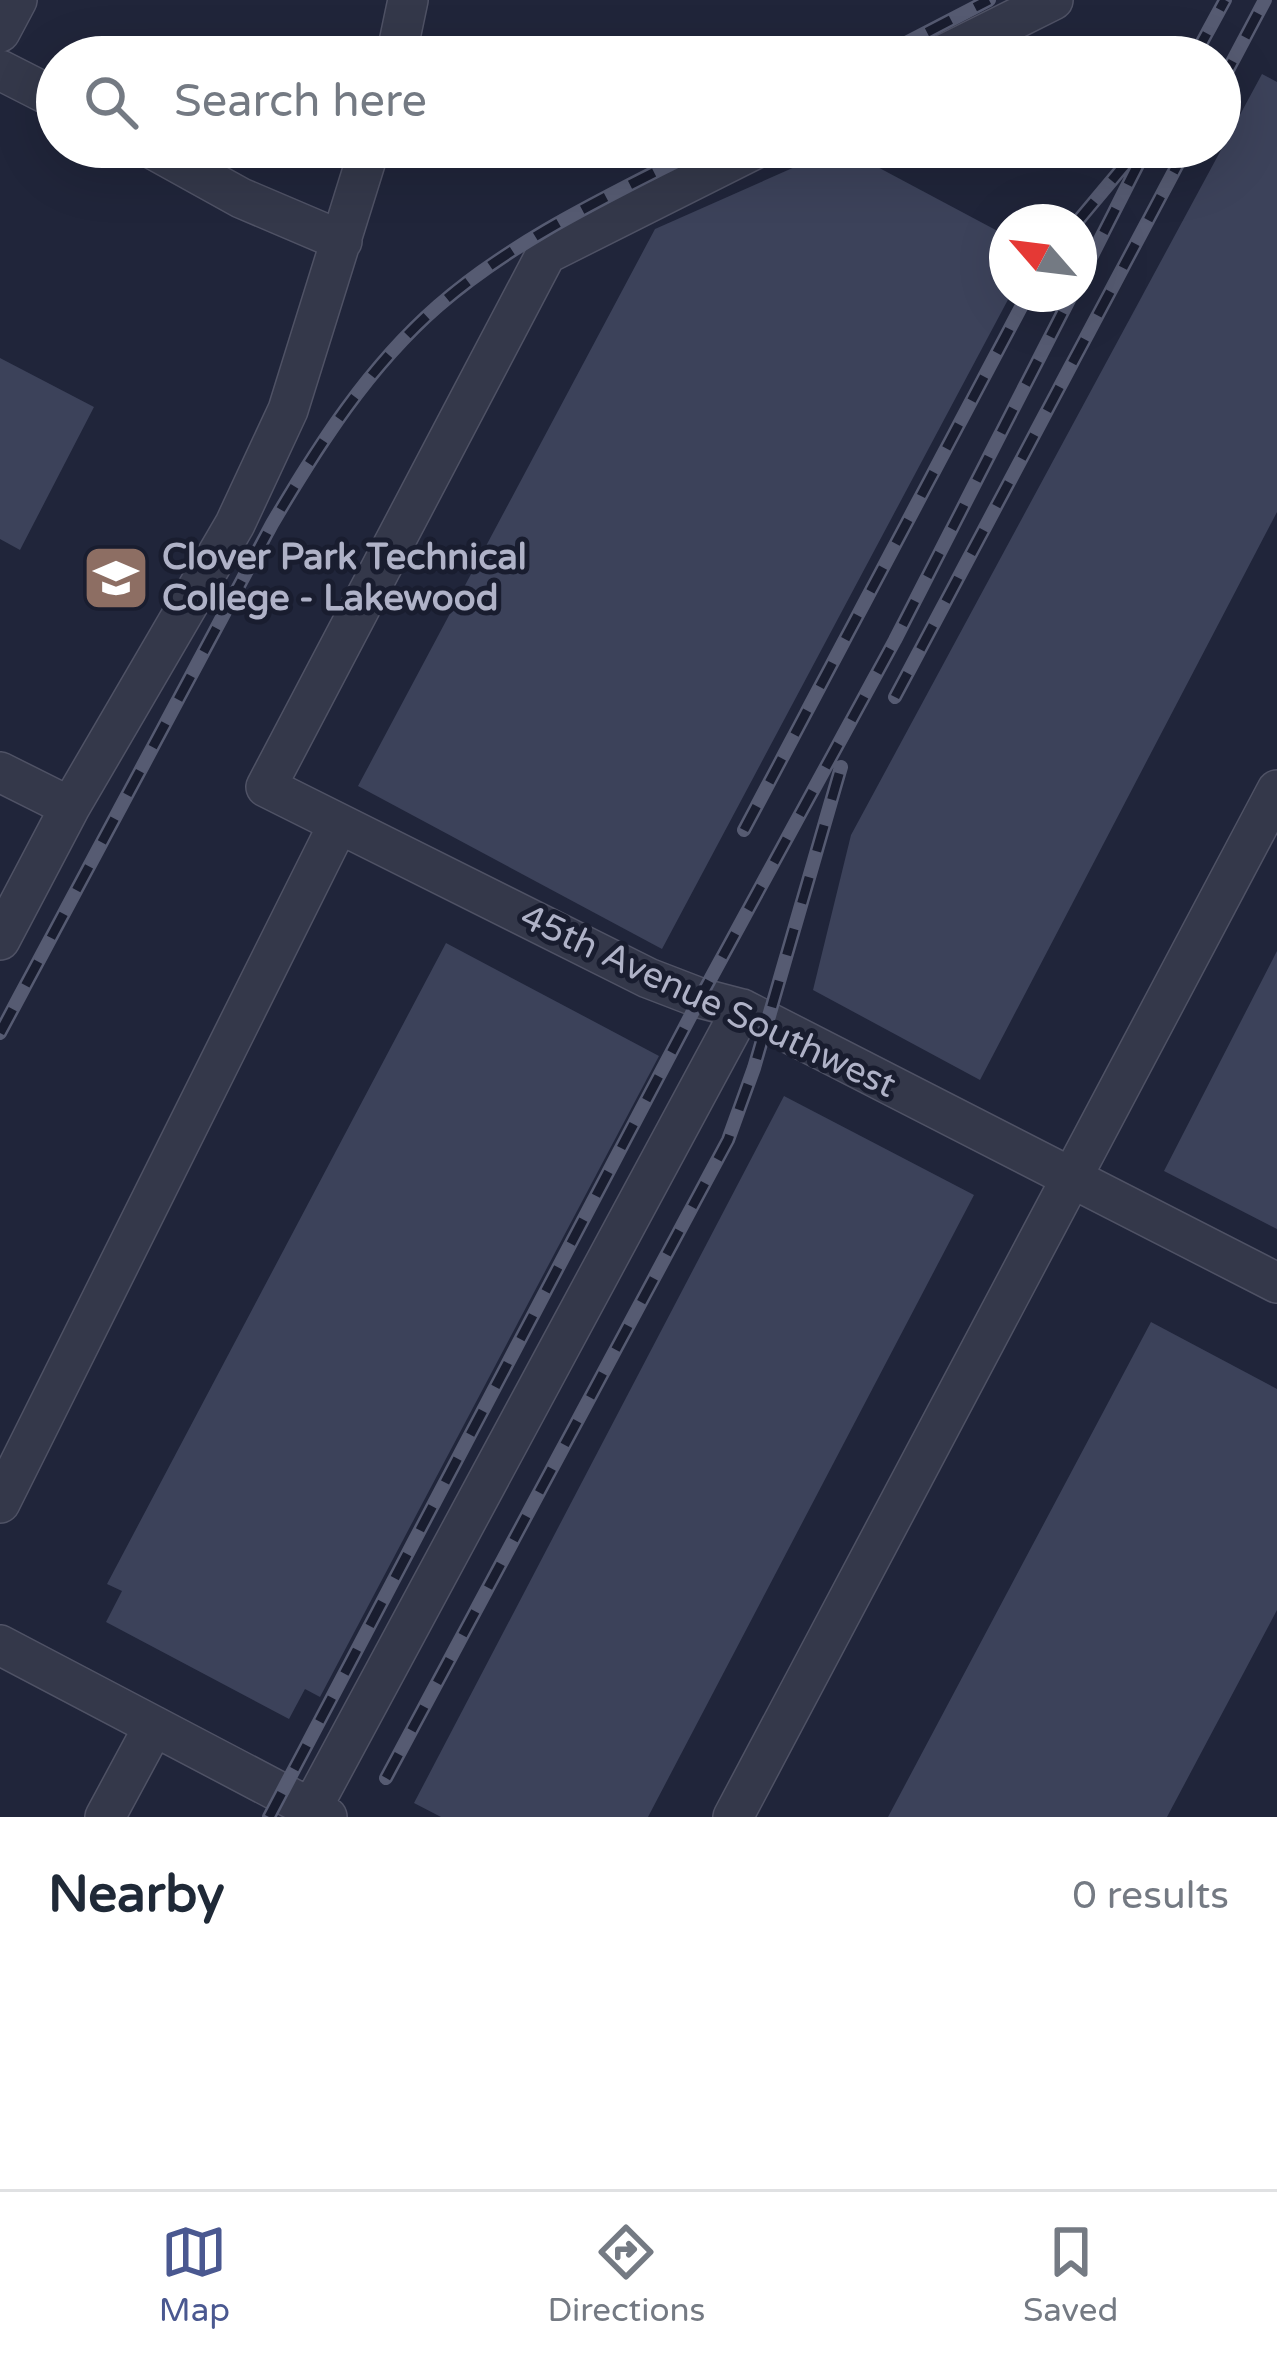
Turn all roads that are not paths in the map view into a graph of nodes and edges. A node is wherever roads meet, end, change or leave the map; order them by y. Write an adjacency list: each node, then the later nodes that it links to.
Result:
1 (17, 0): 4 (street)
2 (408, 0): 5 (street)
3 (1053, 0): 6 (street)
4 (0, 32)
5 (400, 36)
6 (981, 36)
7 (0, 70): 8 (street)
8 (36, 89)
9 (186, 168): 12 (street)
10 (364, 168): 12 (street)
11 (718, 168): 16 (street, 45th Avenue Southwest)
12 (342, 241): 15 (street)
13 (0, 772): 15 (street)
14 (1277, 790): 19 (street)
15 (70, 807): 17 (street)
16 (338, 825): 18 (street, 45th Avenue Southwest); 21 (street)
17 (0, 940)
18 (742, 1009): 19 (street, 45th Avenue Southwest); 24 (street)
19 (1072, 1178): 20 (street, 45th Avenue Southwest); 26 (street)
20 (1277, 1283)
21 (0, 1503)
22 (0, 1645): 23 (street)
23 (154, 1726): 24 (street); 25 (street)
24 (319, 1813)
25 (106, 1817)
26 (734, 1817)

